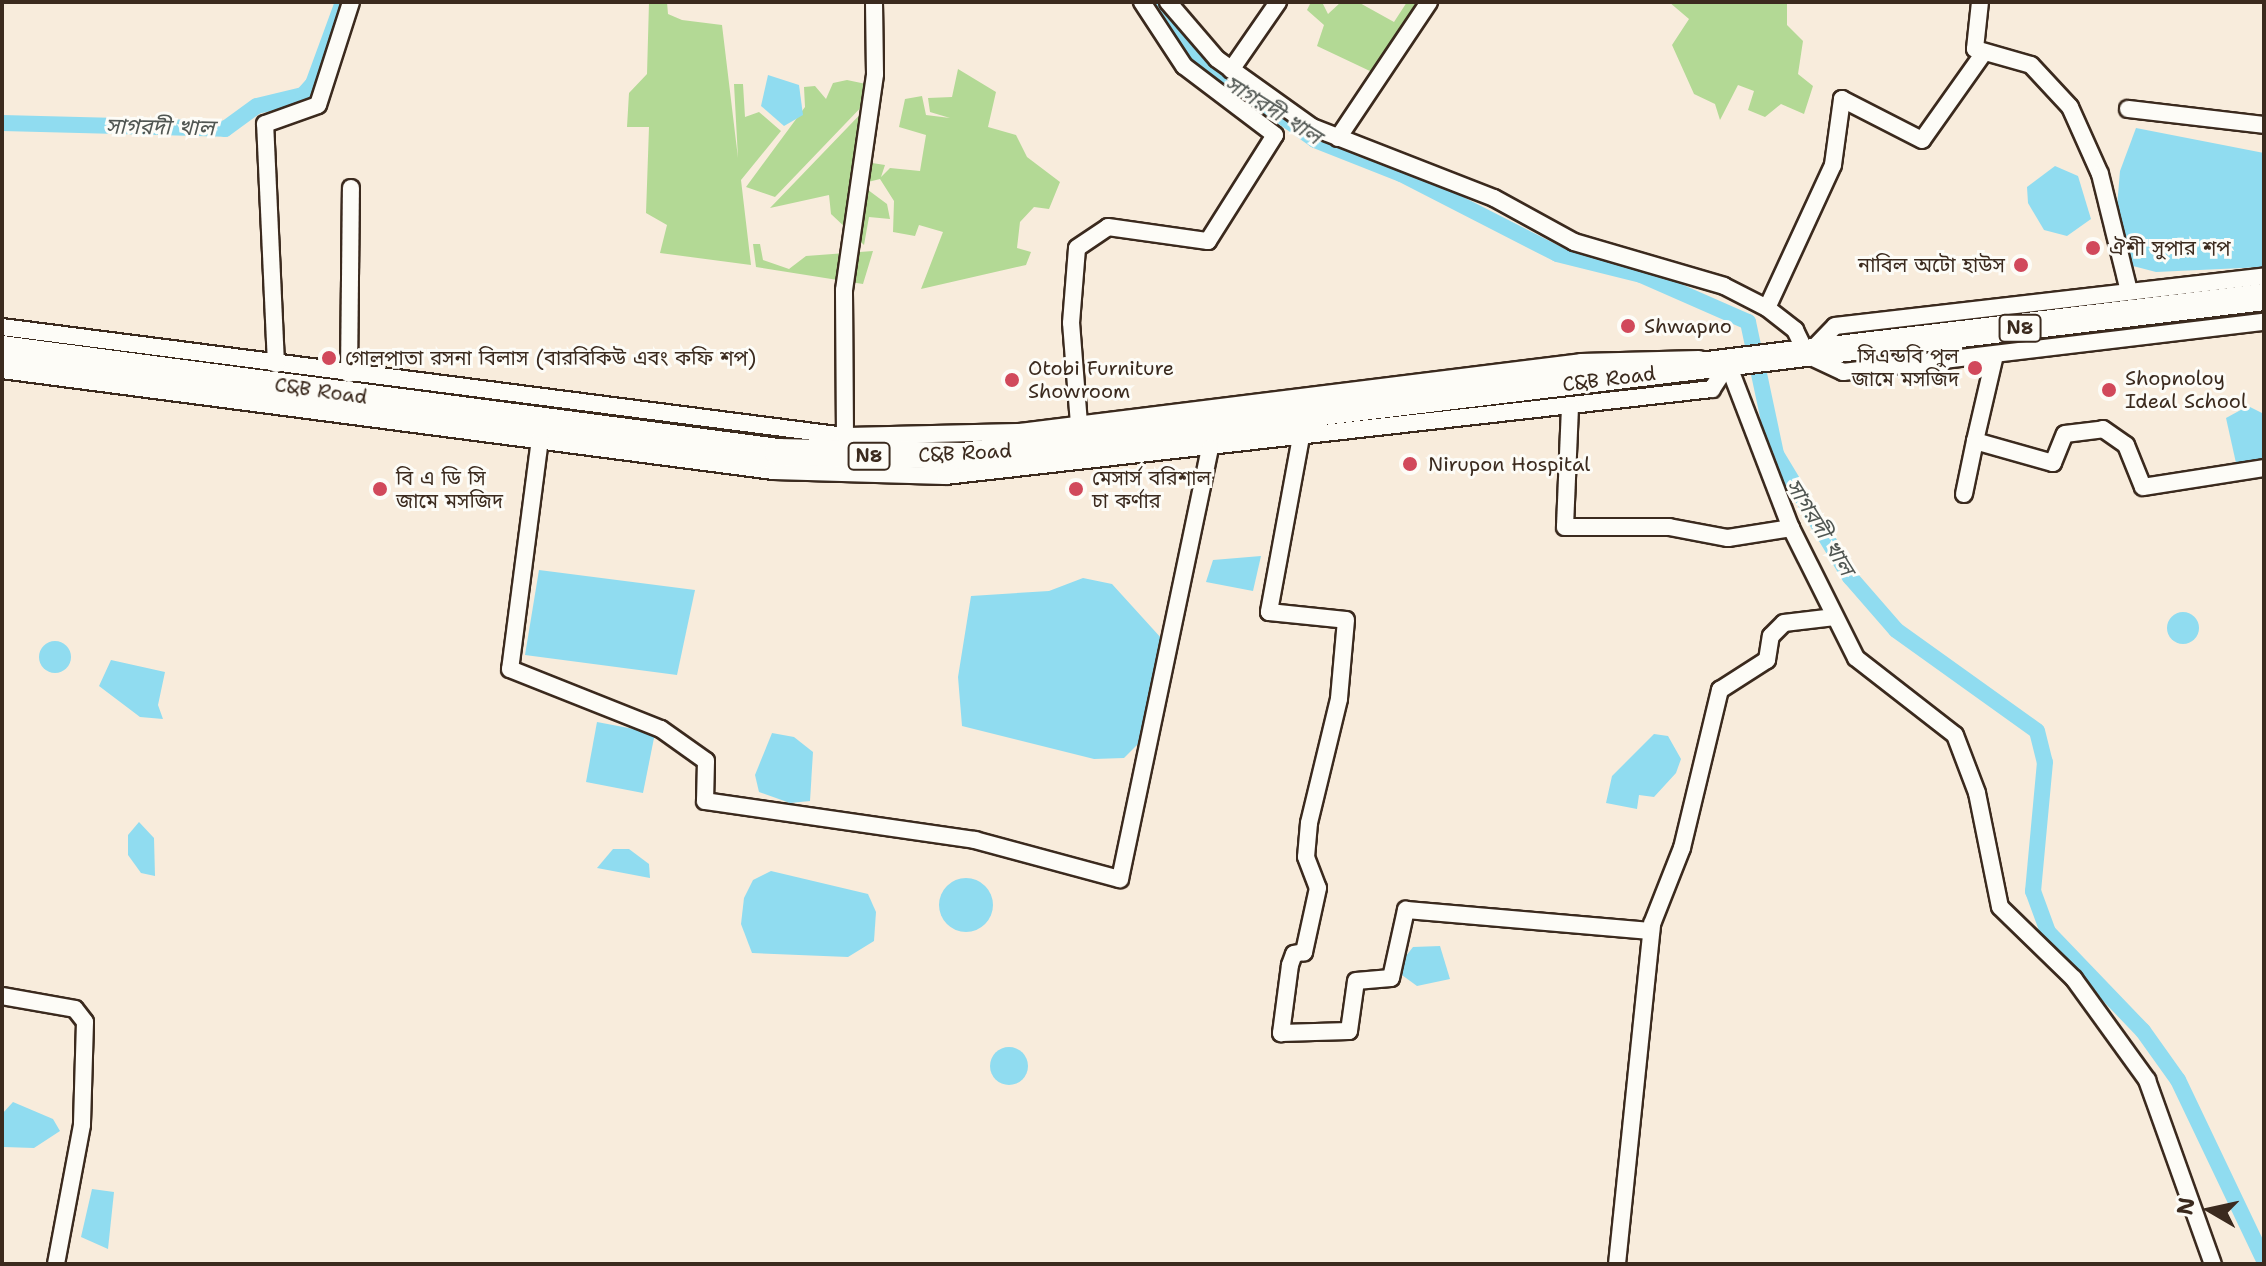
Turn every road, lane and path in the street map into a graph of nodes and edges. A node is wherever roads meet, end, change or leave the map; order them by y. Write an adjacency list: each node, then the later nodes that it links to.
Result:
1 (351, 2): 24 (street)
2 (874, 2): 29 (street)
3 (1142, 2): 28 (street)
4 (1168, 2): 9 (street)
5 (1278, 2): 9 (street)
6 (1429, 2): 12 (street)
7 (1980, 2): 8 (street)
8 (1983, 54): 15 (street); 17 (street)
9 (1231, 70): 12 (street)
10 (2128, 109): 11 (street)
11 (2264, 125)
12 (1338, 138): 17 (street)
13 (351, 188): 26 (street)
14 (2264, 276): 15 (street)
15 (2129, 291): 21 (street)
16 (2264, 297): 21 (highway, N8)
17 (1767, 308): 21 (street)
18 (2264, 322): 22 (street)
19 (2, 327): 24 (street)
20 (2, 349): 23 (highway, C&B Road / N8)
21 (1807, 355): 22 (street); 23 (highway, N8)
22 (1995, 355): 32 (street)
23 (1733, 363): 27 (street); 28 (street); 36 (street)
24 (276, 364): 26 (street)
25 (2, 370): 31 (street)
26 (349, 374): 29 (street)
27 (1570, 407): 30 (street); 36 (street)
28 (1079, 424): 29 (street)
29 (845, 436)
30 (1301, 437): 33 (street); 38 (street)
31 (540, 439): 33 (street); 33 (street)
32 (1975, 441): 34 (street); 35 (street)
33 (1210, 448)
34 (2264, 468)
35 (1964, 494)
36 (1791, 528): 37 (street)
37 (1835, 617): 38 (street); 42 (street)
38 (1651, 931): 41 (street)
39 (2, 996): 40 (street)
40 (56, 1264)
41 (1617, 1264)
42 (2213, 1264)

